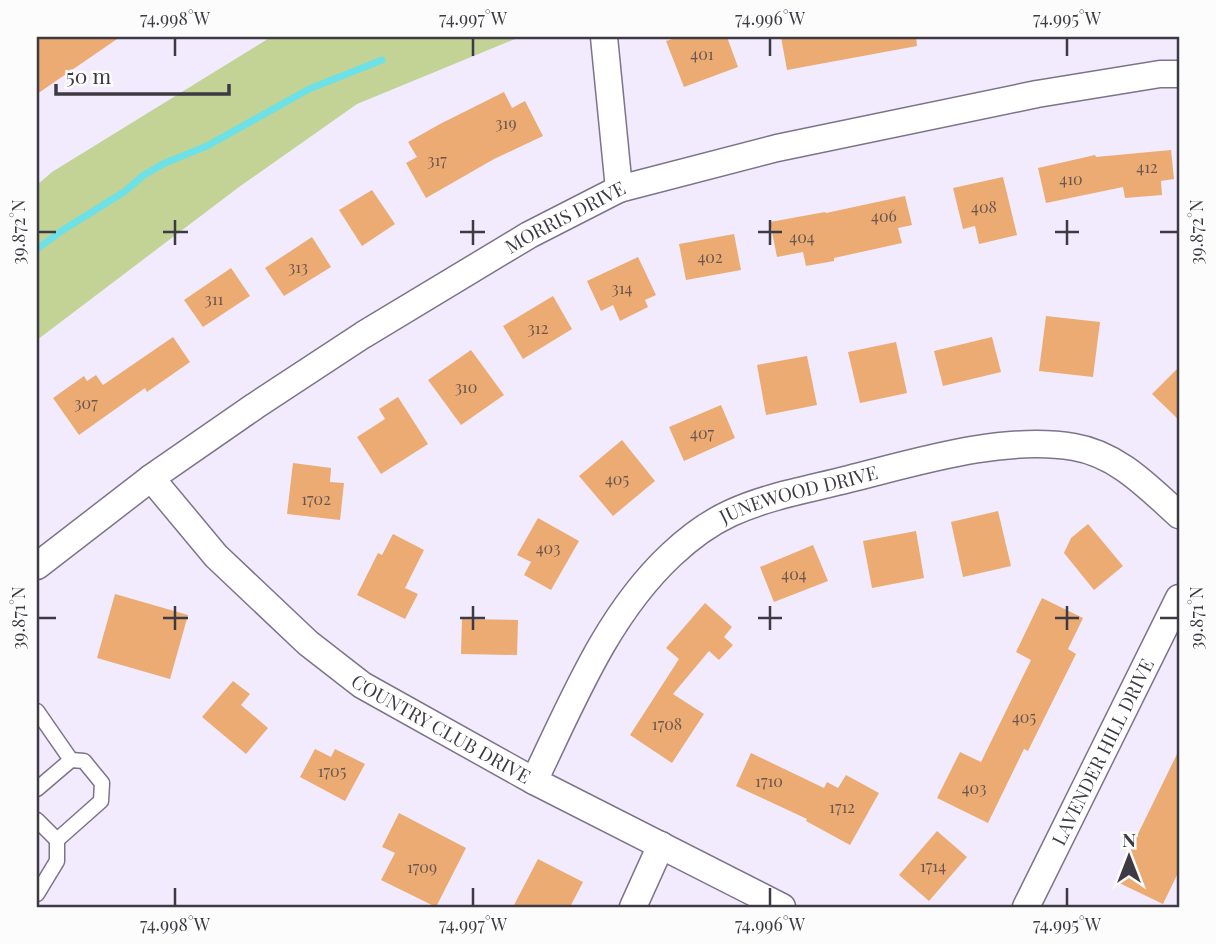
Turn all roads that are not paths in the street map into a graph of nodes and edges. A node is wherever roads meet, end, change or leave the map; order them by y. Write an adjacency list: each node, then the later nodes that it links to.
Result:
1 (604, 37): 3 (street)
2 (1179, 74): 3 (street, MORRIS DRIVE)
3 (619, 189): 4 (street, MORRIS DRIVE)
4 (151, 478): 6 (street, MORRIS DRIVE); 10 (street, COUNTRY CLUB DRIVE)
5 (1179, 515): 10 (street, JUNEWOOD DRIVE)
6 (37, 566)
7 (1179, 598): 18 (street, LAVENDER HILL DRIVE)
8 (37, 711): 9 (lane)
9 (71, 761): 11 (lane); 13 (lane)
10 (534, 781): 14 (street, COUNTRY CLUB DRIVE)
11 (37, 789)
12 (37, 820): 13 (lane)
13 (57, 840): 15 (lane)
14 (661, 845): 16 (street); 17 (street, COUNTRY CLUB DRIVE)
15 (37, 894)
16 (633, 907)
17 (782, 907)
18 (1026, 907)

